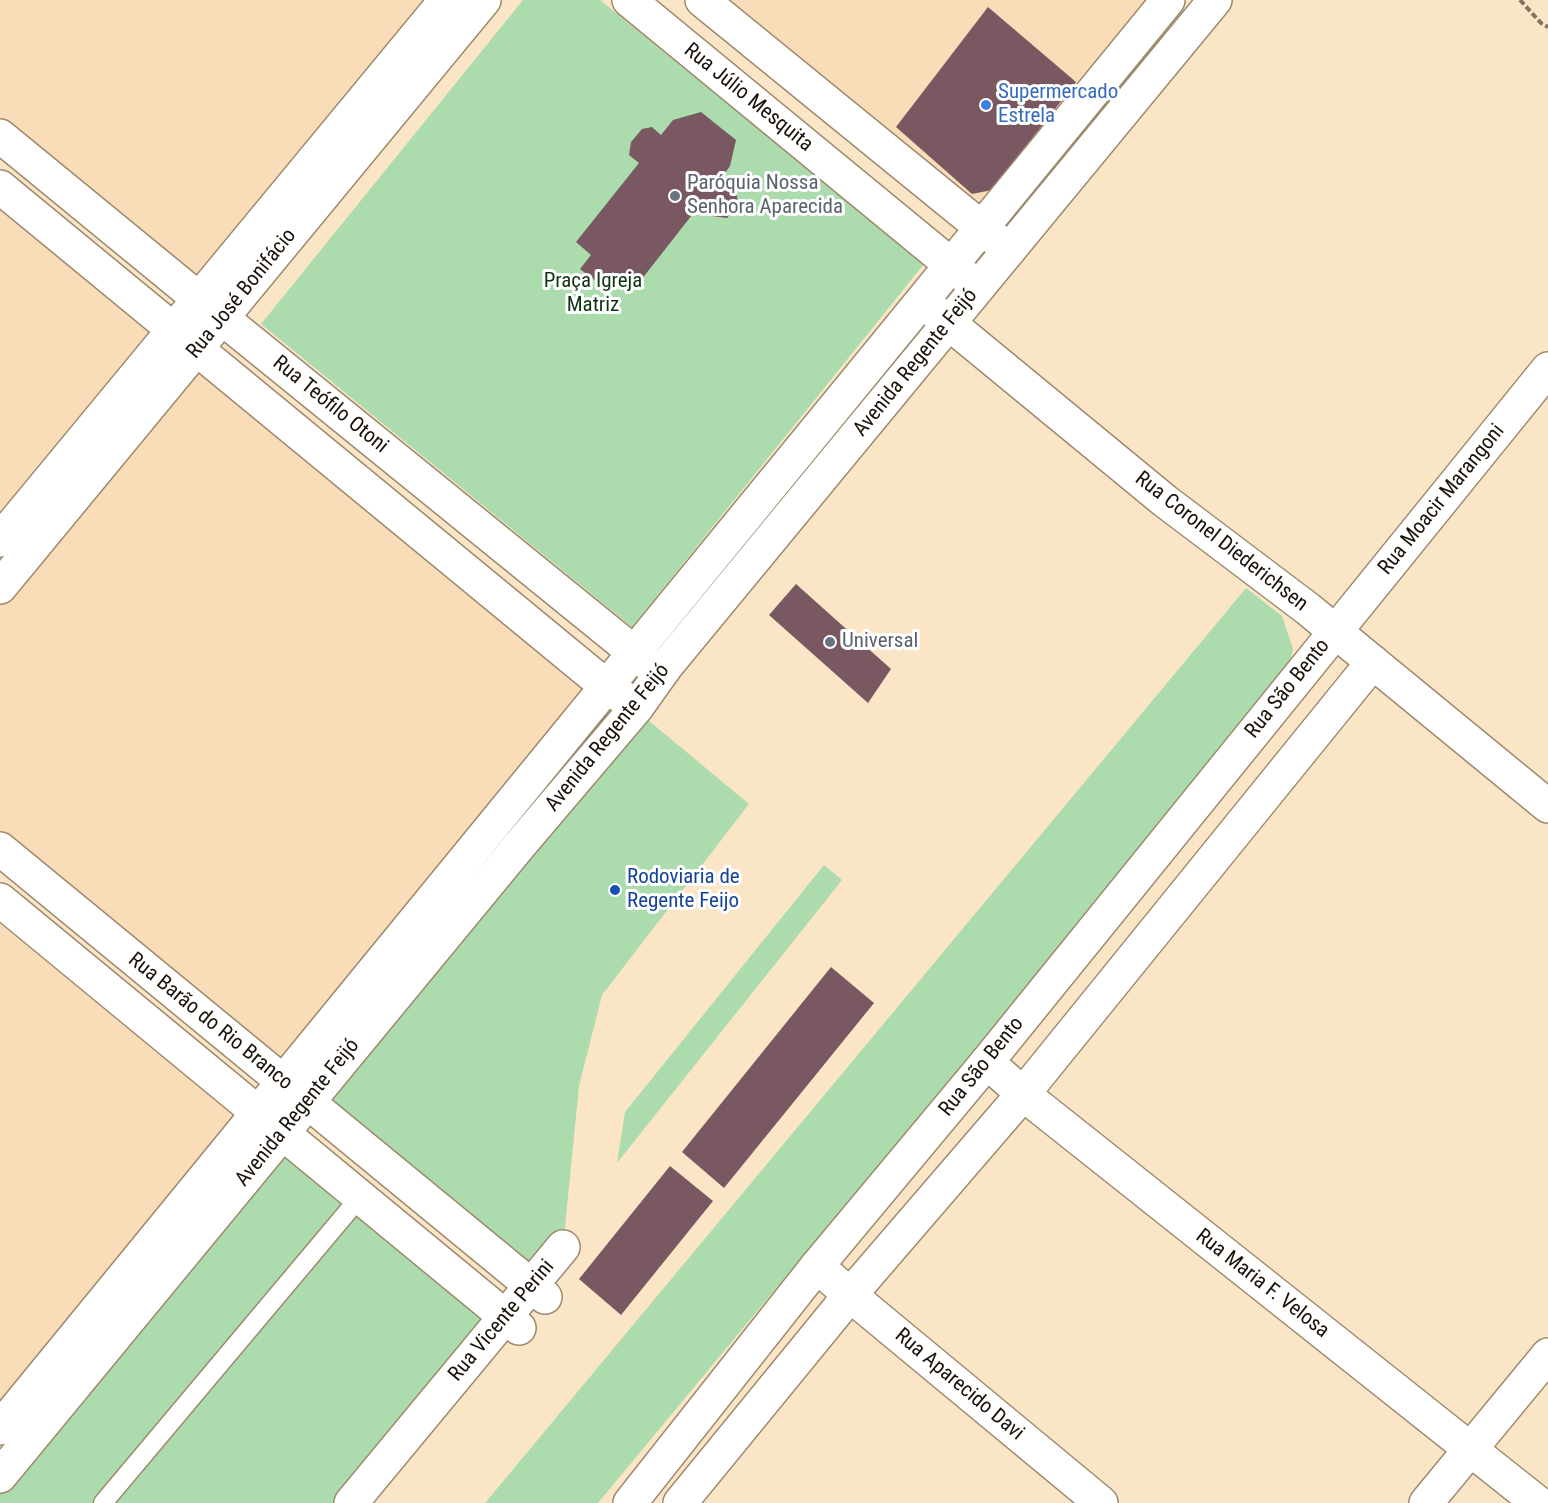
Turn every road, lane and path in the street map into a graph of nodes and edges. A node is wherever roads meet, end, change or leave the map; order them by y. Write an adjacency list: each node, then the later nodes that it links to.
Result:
1 (446, 0): 18 (street, Rua José Bonifácio)
2 (484, 0): 18 (street, Rua José Bonifácio)
3 (629, 0): 10 (street, Rua Júlio Mesquita)
4 (702, 0): 9 (street)
5 (1168, 0): 13 (street, Avenida Regente Feijó)
6 (1215, 0): 14 (street, Avenida Regente Feijó)
7 (1520, 0): 8 (path)
8 (1548, 27)
9 (780, 63): 10 (street); 13 (street)
10 (753, 101): 15 (street, Rua Júlio Mesquita)
11 (0, 136): 18 (street, Rua Teófilo Otoni)
12 (0, 187): 20 (street, Rua Teófilo Otoni)
13 (982, 228): 14 (street); 15 (street, Avenida Regente Feijó)
14 (1009, 250): 16 (street, Avenida Regente Feijó)
15 (951, 265): 16 (street, Rua Júlio Mesquita); 17 (street, Avenida Regente Feijó)
16 (978, 288): 19 (street, Avenida Regente Feijó)
17 (922, 301): 19 (street, Rua Coronel Diederichsen); 22 (street, Avenida Regente Feijó)
18 (211, 308): 20 (street, Rua José Bonifácio); 29 (street, Rua Teófilo Otoni)
19 (949, 323): 23 (street, Avenida Regente Feijó); 28 (street, Rua Coronel Diederichsen)
20 (185, 340): 25 (street, Rua José Bonifácio); 27 (street, Rua José Bonifácio); 32 (street, Rua Teófilo Otoni)
21 (1545, 379): 28 (street, Rua Moacir Marangoni)
22 (811, 437): 23 (street); 24 (street, Avenida Regente Feijó)
23 (838, 458): 26 (street, Avenida Regente Feijó)
24 (738, 526): 26 (street); 29 (street, Avenida Regente Feijó)
25 (0, 540)
26 (764, 548): 31 (street, Avenida Regente Feijó)
27 (0, 587)
28 (1335, 631): 30 (street, Rua Coronel Diederichsen); 39 (street, Rua São Bento)
29 (635, 652): 31 (street, Rua Teófilo Otoni); 32 (street, Avenida Regente Feijó)
30 (1373, 662): 34 (street, Rua Coronel Diederichsen); 40 (street)
31 (660, 674): 33 (street, Avenida Regente Feijó)
32 (606, 686): 33 (street, Rua Teófilo Otoni); 35 (street, Avenida Regente Feijó)
33 (637, 707): 36 (street, Avenida Regente Feijó)
34 (1548, 806)
35 (495, 823): 36 (street); 42 (street, Avenida Regente Feijó)
36 (519, 846): 42 (street, Avenida Regente Feijó)
37 (0, 849): 42 (street, Rua Barão do Rio Branco)
38 (0, 900): 44 (street, Rua Barão do Rio Branco)
39 (1096, 927): 40 (street); 41 (street, Rua São Bento)
40 (1132, 959): 43 (street)
41 (987, 1062): 43 (street, Rua Maria F. Velosa); 46 (street, Rua São Bento)
42 (295, 1092): 44 (street, Avenida Regente Feijó); 47 (street, Rua Barão do Rio Branco)
43 (1023, 1094): 48 (street); 52 (street, Rua Maria F. Velosa)
44 (270, 1123): 45 (street, Rua Barão do Rio Branco); 51 (street, Avenida Regente Feijó); 53 (street, Avenida Regente Feijó)
45 (360, 1197): 49 (street, Rua Barão do Rio Branco); 55 (lane)
46 (817, 1266): 48 (street, Rua Aparecido Davi); 54 (street, Rua São Bento)
47 (538, 1291): 49 (street, Rua Vicente Perini)
48 (850, 1295): 59 (street); 60 (street, Rua Aparecido Davi)
49 (512, 1322): 56 (street, Rua Vicente Perini); 57 (street, Rua Vicente Perini)
50 (1548, 1355): 52 (street)
51 (0, 1428)
52 (1470, 1449): 61 (street); 62 (street, Rua Maria F. Velosa)
53 (0, 1476)
54 (650, 1478): 58 (street, Rua São Bento); 59 (street)
55 (103, 1503)
56 (351, 1503)
57 (375, 1503)
58 (630, 1503)
59 (678, 1503)
60 (1101, 1503)
61 (1426, 1503)
62 (1538, 1503)

